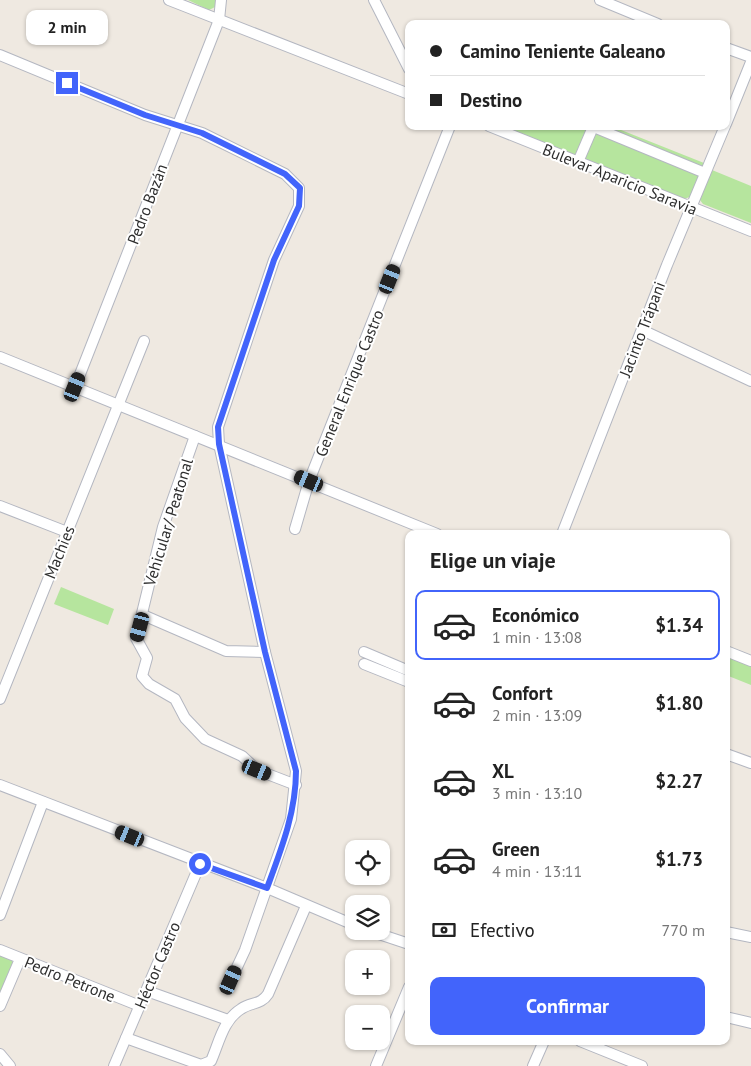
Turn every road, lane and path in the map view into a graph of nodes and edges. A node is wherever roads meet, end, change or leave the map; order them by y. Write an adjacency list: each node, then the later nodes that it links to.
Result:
1 (169, 0): 5 (street)
2 (221, 0): 5 (street, Pedro Bazán)
3 (374, 0): 7 (street)
4 (600, 0): 6 (street)
5 (219, 20): 14 (street); 16 (street, Pedro Bazán)
6 (648, 20)
7 (398, 47): 8 (street); 12 (street)
8 (405, 50)
9 (730, 50): 11 (street)
10 (0, 55): 16 (street)
11 (751, 58)
12 (405, 62)
13 (751, 62): 15 (street, Jacinto Trápani)
14 (405, 92)
15 (730, 115)
16 (177, 126): 30 (street, Pedro Bazán); 33 (street)
17 (448, 130): 34 (street, General Enrique Castro)
18 (499, 130): 22 (street, Bulevar Aparicio Saravia)
19 (590, 130): 22 (street)
20 (602, 130): 23 (street)
21 (724, 130): 23 (street, Jacinto Trápani)
22 (578, 162): 24 (street, Bulevar Aparicio Saravia)
23 (705, 173): 24 (street, Jacinto Trápani)
24 (691, 208): 25 (street, Bulevar Aparicio Saravia); 26 (street, Jacinto Trápani)
25 (751, 231)
26 (642, 330): 29 (street); 38 (street, Jacinto Trápani)
27 (144, 341): 31 (street, Machies)
28 (0, 357): 30 (street)
29 (751, 380)
30 (75, 387): 31 (street)
31 (118, 404): 32 (street); 39 (street, Machies)
32 (195, 436): 33 (street); 40 (street, Vehicular/ Peatonal)
33 (219, 444): 34 (street); 41 (street)
34 (309, 481): 36 (street, General Enrique Castro); 37 (street)
35 (0, 506): 39 (street)
36 (295, 529)
37 (427, 530)
38 (564, 530)
39 (67, 532): 50 (street, Machies)
40 (143, 615): 41 (street); 53 (street, Vehicular/ Peatonal)
41 (265, 652): 53 (street)
42 (364, 652): 46 (street)
43 (730, 653): 44 (street)
44 (751, 661)
45 (364, 664): 48 (street)
46 (396, 666): 47 (street); 48 (street)
47 (405, 669)
48 (389, 675): 49 (street)
49 (405, 681)
50 (0, 699)
51 (730, 755): 52 (street)
52 (751, 763)
53 (296, 785): 57 (street)
54 (0, 786): 55 (street)
55 (44, 802): 56 (street); 59 (street)
56 (200, 864): 57 (street); 68 (street, Héctor Castro)
57 (267, 888): 58 (street); 67 (street)
58 (306, 906): 60 (street); 73 (street)
59 (0, 915)
60 (345, 921)
61 (730, 933): 62 (street)
62 (751, 937)
63 (390, 938): 64 (street)
64 (405, 943)
65 (0, 950): 66 (street, Pedro Petrone)
66 (20, 959): 70 (street); 71 (street, Pedro Petrone)
67 (231, 980)
68 (147, 991): 71 (street, Héctor Castro); 73 (street)
69 (405, 997): 81 (street)
70 (0, 1006)
71 (140, 1006): 75 (street, Héctor Castro)
72 (730, 1018): 74 (street)
73 (228, 1020): 75 (street)
74 (751, 1023)
75 (126, 1038): 80 (street, Héctor Castro)
76 (542, 1045): 82 (street)
77 (590, 1045): 83 (street)
78 (0, 1054): 79 (street)
79 (10, 1066)
80 (114, 1066)
81 (376, 1066)
82 (533, 1066)
83 (642, 1066)

